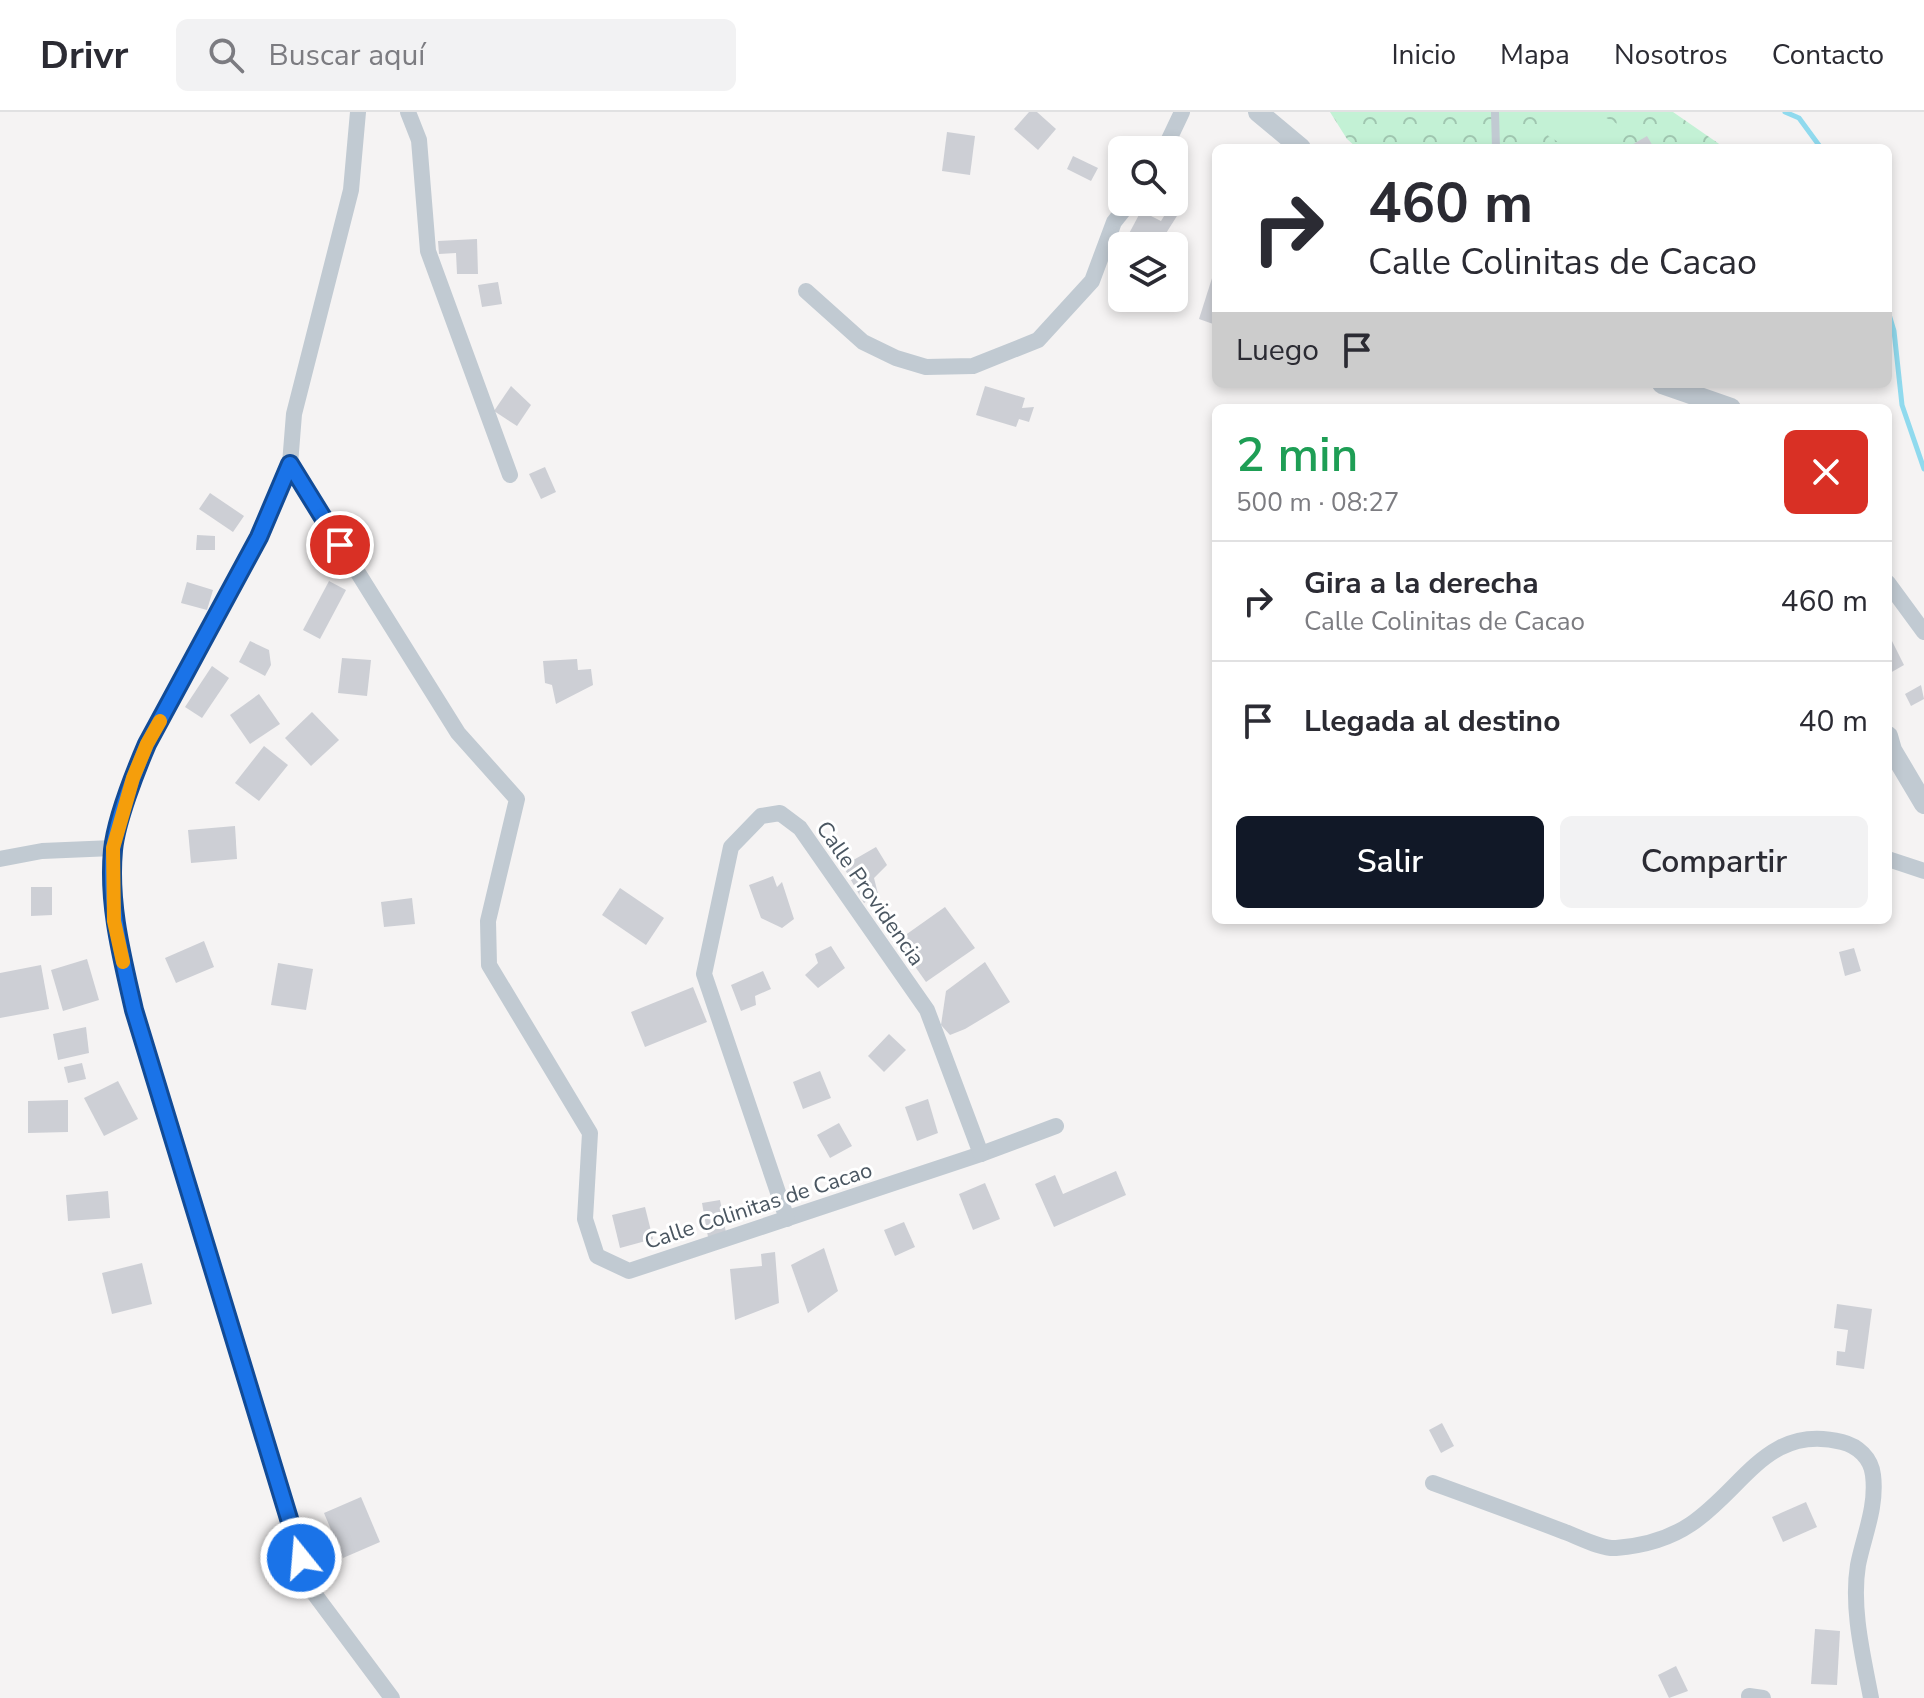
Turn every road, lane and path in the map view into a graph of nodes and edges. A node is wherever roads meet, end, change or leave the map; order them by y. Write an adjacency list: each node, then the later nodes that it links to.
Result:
1 (358, 112): 13 (street)
2 (408, 112): 14 (street)
3 (1182, 112): 6 (street)
4 (1258, 112): 7 (street)
5 (1495, 112): 8 (lane)
6 (1171, 136)
7 (1296, 144)
8 (1496, 144)
9 (1119, 216): 10 (street)
10 (806, 291)
11 (1674, 388): 12 (street)
12 (1720, 404)
13 (290, 464): 19 (street); 25 (street, Calle Colinitas de Cacao)
14 (510, 475)
15 (1892, 588): 16 (street)
16 (1924, 632)
17 (1892, 750): 18 (street)
18 (1924, 804)
19 (113, 848): 20 (street); 27 (street)
20 (0, 859)
21 (1892, 860): 22 (street)
22 (1924, 871)
23 (1056, 1126): 24 (street, Calle Colinitas de Cacao)
24 (981, 1154): 25 (street, Calle Colinitas de Cacao); 25 (street, Calle Providencia)
25 (787, 1219)
26 (1433, 1483): 28 (street)
27 (392, 1698)
28 (1871, 1698)

